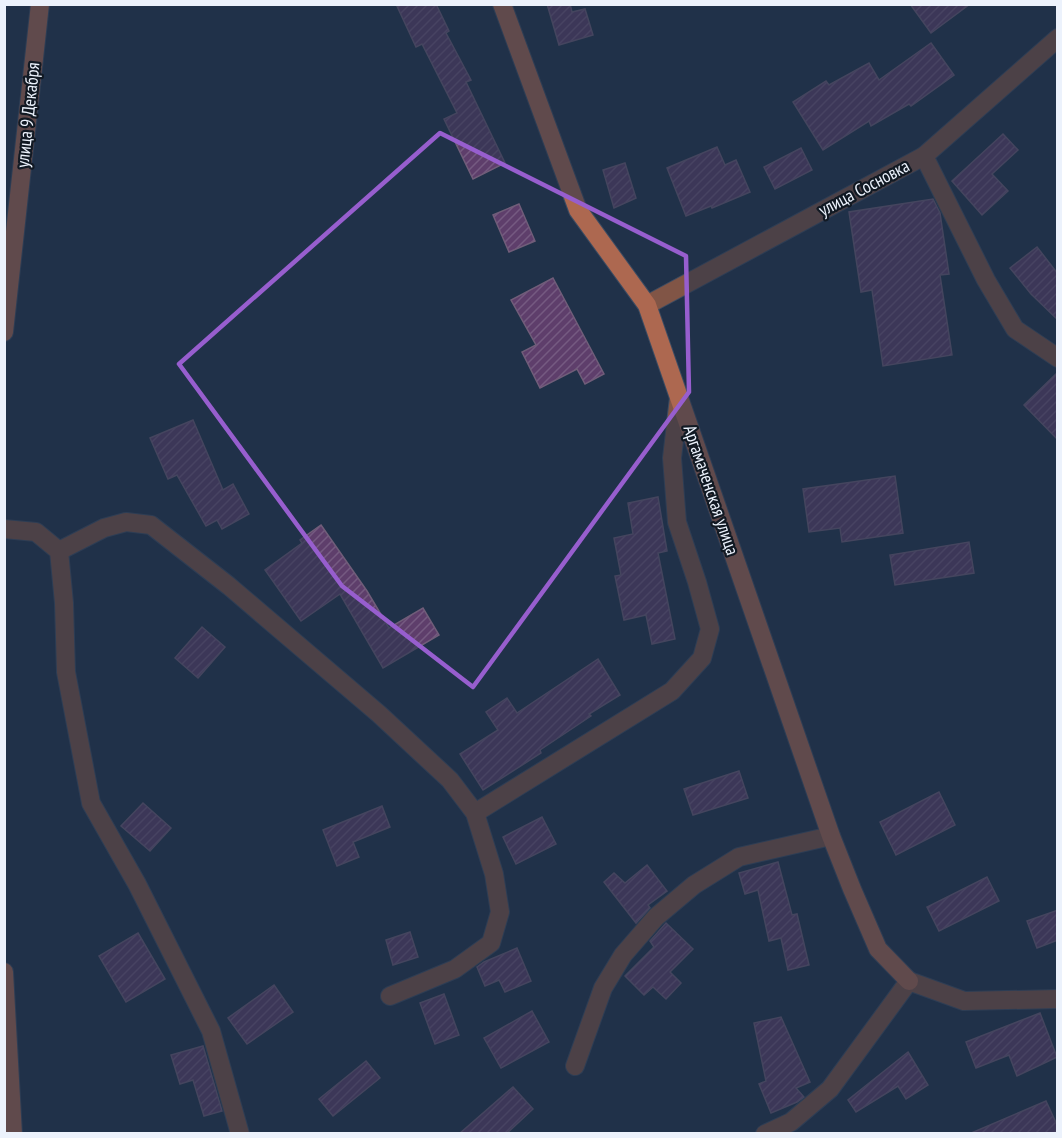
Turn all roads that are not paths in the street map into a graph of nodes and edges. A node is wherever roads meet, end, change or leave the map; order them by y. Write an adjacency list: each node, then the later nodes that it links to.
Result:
1 (40, 4): 6 (street, улица 9 Декабря)
2 (502, 4): 5 (street, Аргамаченская улица)
3 (1058, 38): 4 (street, улица Сосновка)
4 (924, 156): 5 (street, улица Сосновка); 7 (street)
5 (647, 305): 8 (street, Аргамаченская улица)
6 (4, 332)
7 (1058, 358)
8 (679, 398): 11 (street); 12 (street, Аргамаченская улица)
9 (4, 529): 10 (street)
10 (59, 551): 11 (street); 20 (street)
11 (475, 813): 16 (street)
12 (831, 836): 14 (street, Аргамаченская улица); 18 (street)
13 (4, 972): 19 (street)
14 (909, 981): 17 (street); 21 (street)
15 (1058, 988): 17 (street)
16 (390, 996)
17 (1049, 999)
18 (575, 1066)
19 (13, 1134)
20 (240, 1134)
21 (765, 1134)

